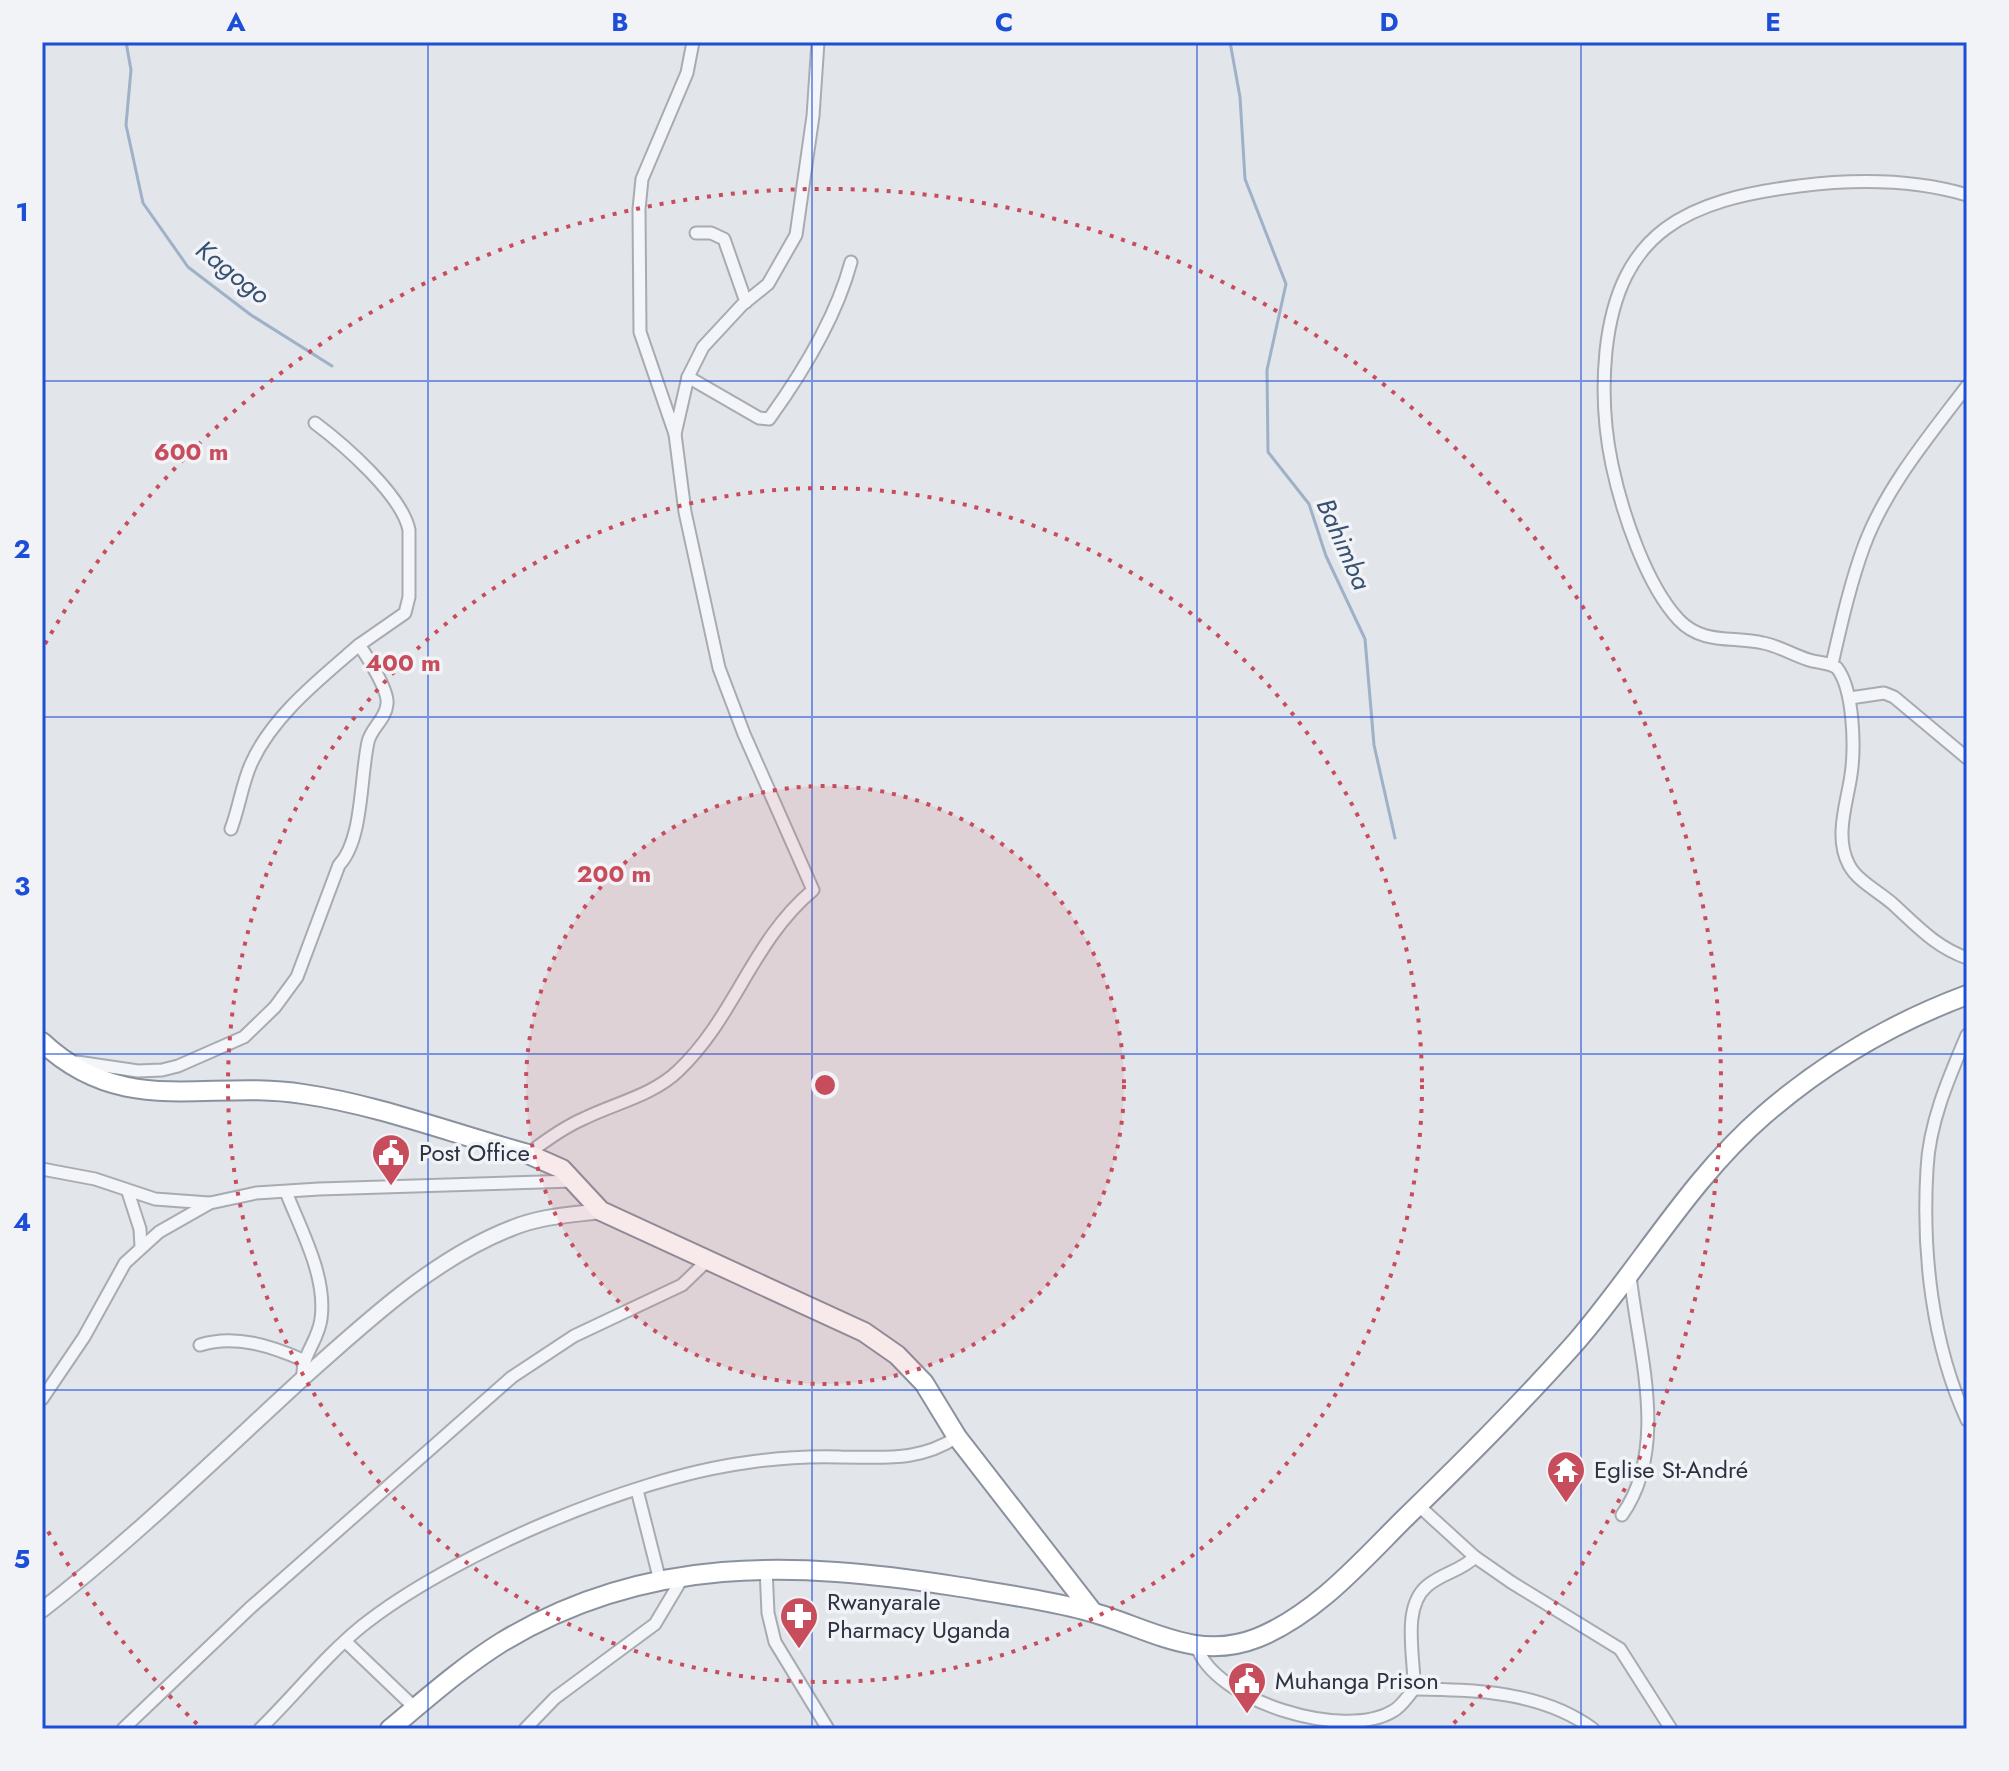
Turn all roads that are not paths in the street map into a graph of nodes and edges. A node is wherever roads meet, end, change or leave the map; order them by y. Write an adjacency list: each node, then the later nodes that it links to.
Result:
1 (693, 42): 10 (street)
2 (818, 42): 6 (street)
3 (1967, 195): 12 (street)
4 (696, 233): 6 (street)
5 (851, 262): 7 (street)
6 (746, 302): 7 (street)
7 (688, 377): 10 (street)
8 (1967, 386): 12 (street)
9 (315, 423): 11 (street)
10 (675, 434): 21 (street)
11 (359, 645): 15 (street); 20 (street)
12 (1832, 664): 13 (street)
13 (1850, 698): 14 (street); 16 (street)
14 (1967, 758)
15 (231, 829)
16 (1967, 958)
17 (1967, 995): 30 (highway)
18 (1967, 1035): 35 (street)
19 (42, 1042): 20 (highway)
20 (64, 1061): 21 (highway)
21 (528, 1154): 23 (highway)
22 (42, 1169): 24 (street)
23 (576, 1181): 25 (street); 27 (highway)
24 (128, 1192): 26 (street); 28 (street)
25 (286, 1192): 26 (street); 32 (street)
26 (210, 1203): 28 (street)
27 (601, 1211): 29 (highway); 33 (street)
28 (141, 1247): 34 (street)
29 (708, 1260): 36 (highway); 50 (street)
30 (1629, 1275): 38 (highway); 39 (street)
31 (200, 1345): 32 (street)
32 (303, 1360): 33 (street)
33 (303, 1378): 44 (street)
34 (42, 1399)
35 (1967, 1420)
36 (957, 1437): 37 (street); 45 (highway)
37 (637, 1490): 43 (street); 46 (street)
38 (1419, 1506): 40 (street); 47 (highway)
39 (1622, 1515)
40 (1475, 1557): 48 (street); 56 (street)
41 (766, 1567): 42 (highway); 45 (highway); 54 (street)
42 (684, 1576): 43 (highway); 53 (street)
43 (660, 1581): 49 (highway)
44 (42, 1610)
45 (1092, 1611): 47 (highway)
46 (346, 1642): 49 (street); 51 (street)
47 (1197, 1647): 48 (street)
48 (1414, 1689): 55 (street)
49 (415, 1708): 52 (highway)
50 (123, 1729)
51 (260, 1729)
52 (390, 1729)
53 (525, 1729)
54 (828, 1729)
55 (1593, 1729)
56 (1671, 1729)

